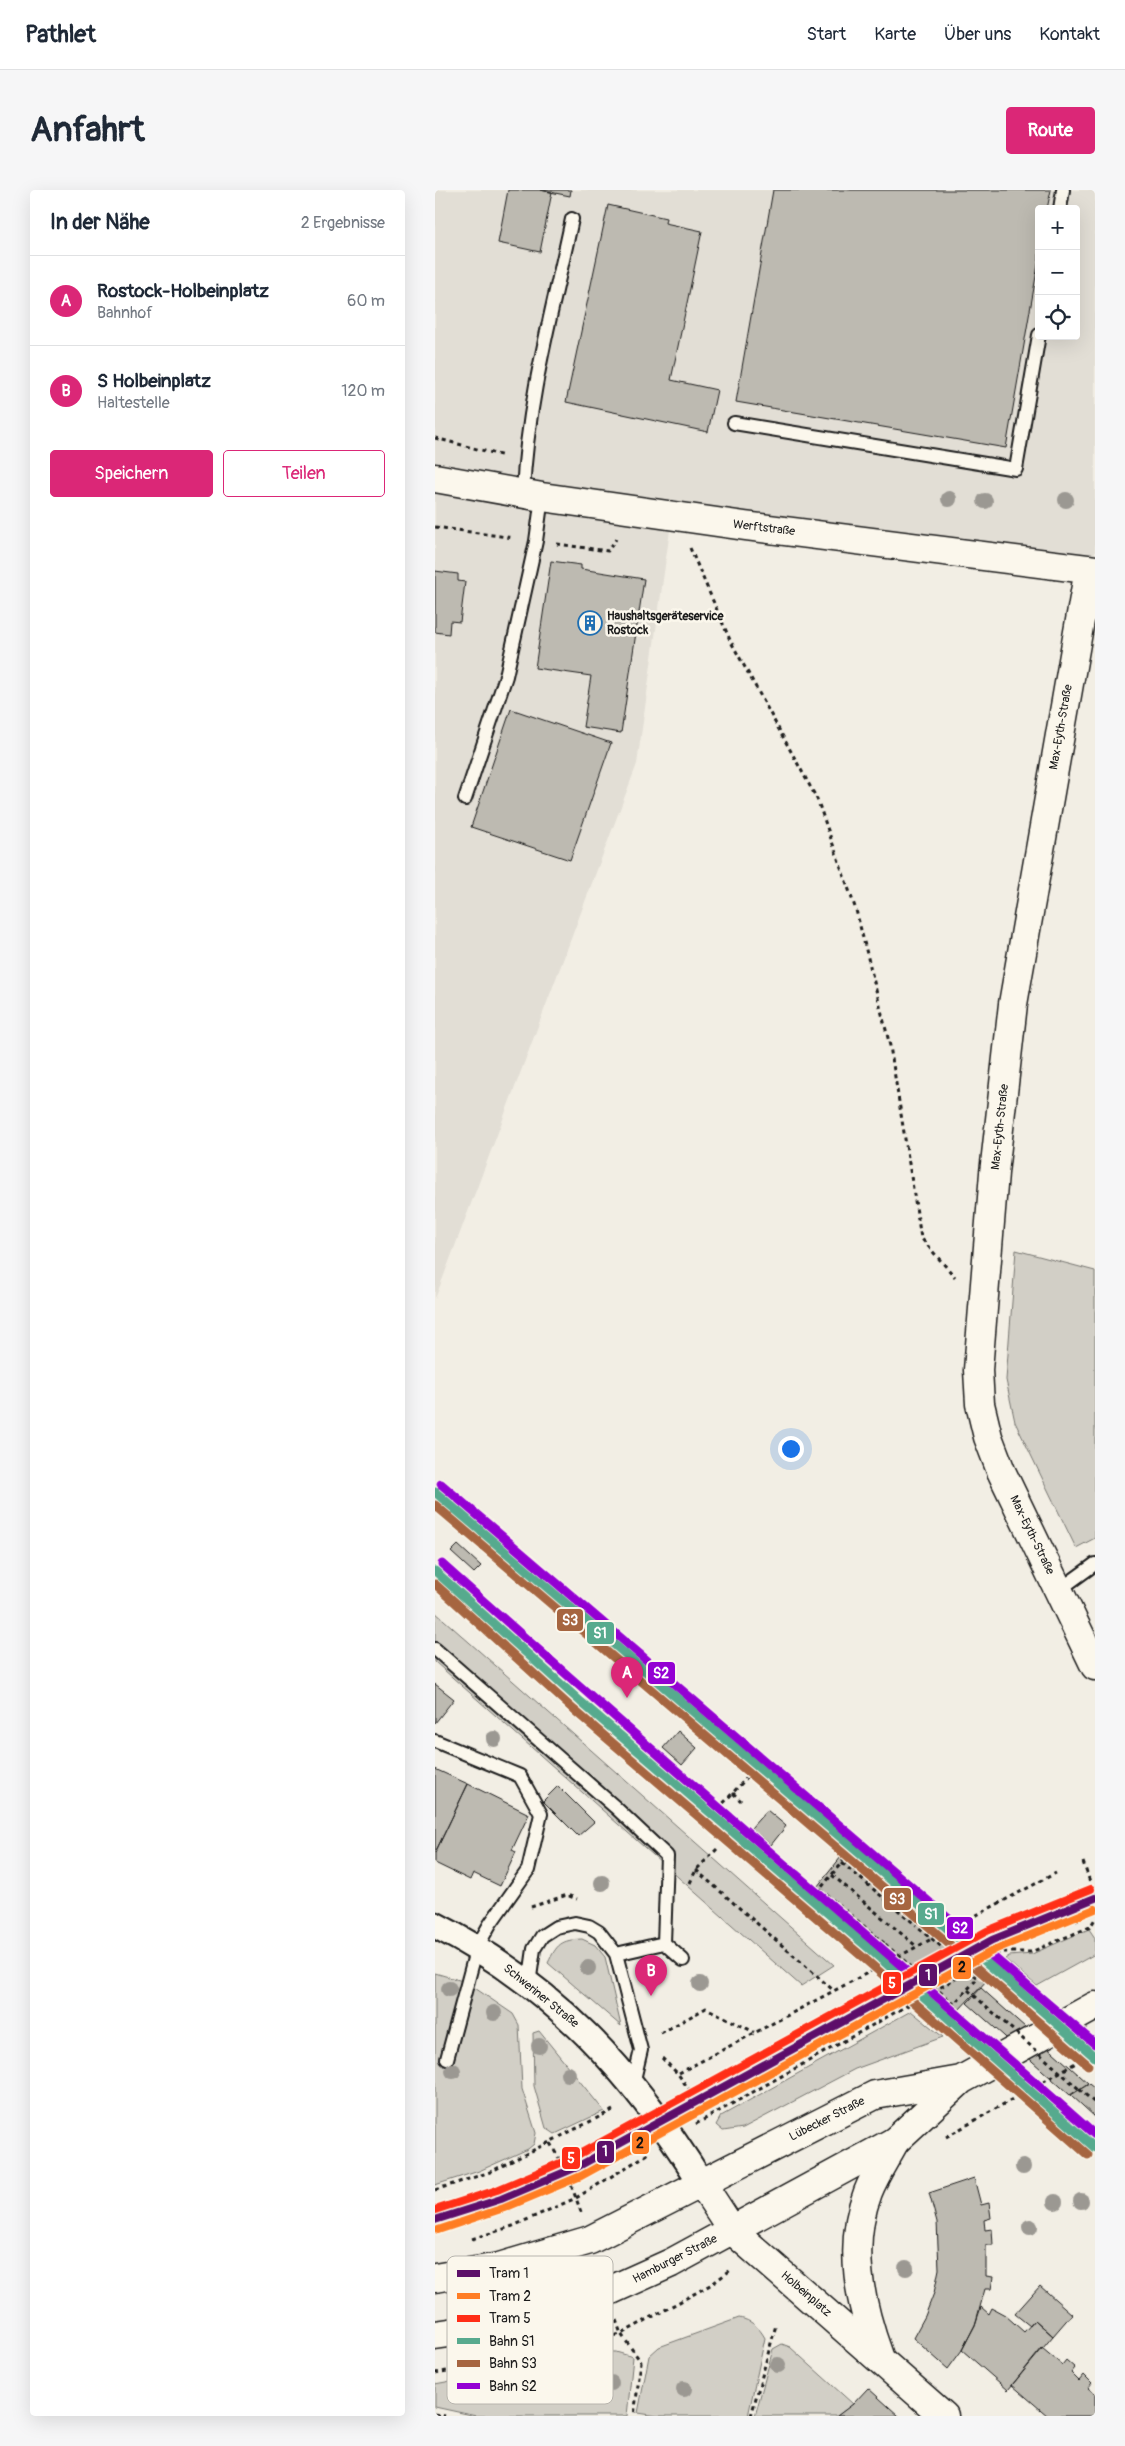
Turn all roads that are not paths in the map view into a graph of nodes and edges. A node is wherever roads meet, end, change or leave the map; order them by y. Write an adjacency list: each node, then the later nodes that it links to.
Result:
1 (1063, 190): 2 (lane)
2 (1061, 205)
3 (572, 219): 7 (lane)
4 (1038, 340): 5 (lane)
5 (734, 423)
6 (435, 478): 7 (street, Werftstraße)
7 (533, 495): 8 (street, Werftstraße); 9 (lane)
8 (1092, 569): 11 (street, Max-Eyth-Straße)
9 (465, 799)
10 (1095, 1564): 11 (lane)
11 (1059, 1590): 13 (street, Max-Eyth-Straße)
12 (435, 1649): 16 (lane)
13 (1095, 1666)
14 (435, 1741): 17 (lane)
15 (435, 1925): 17 (street, Schweriner Straße)
16 (664, 1943): 18 (lane); 19 (lane)
17 (477, 1947): 20 (street, Schweriner Straße); 22 (lane)
18 (616, 1954): 20 (lane); 24 (lane)
19 (683, 1960)
20 (529, 1984): 24 (street, Schweriner Straße)
21 (1095, 2006): 23 (street, Lübecker Straße)
22 (447, 2059)
23 (961, 2080): 25 (street, Lübecker Straße); 26 (street, Lübecker Straße)
24 (633, 2084): 26 (street)
25 (895, 2141): 27 (street, Lübecker Straße); 30 (street)
26 (702, 2184): 27 (street, Hamburger Straße); 28 (street)
27 (732, 2230): 29 (street, Hamburger Straße); 30 (street, Holbeinplatz)
28 (536, 2256)
29 (613, 2289)
30 (880, 2359): 31 (street, Holbeinplatz)
31 (944, 2416)

